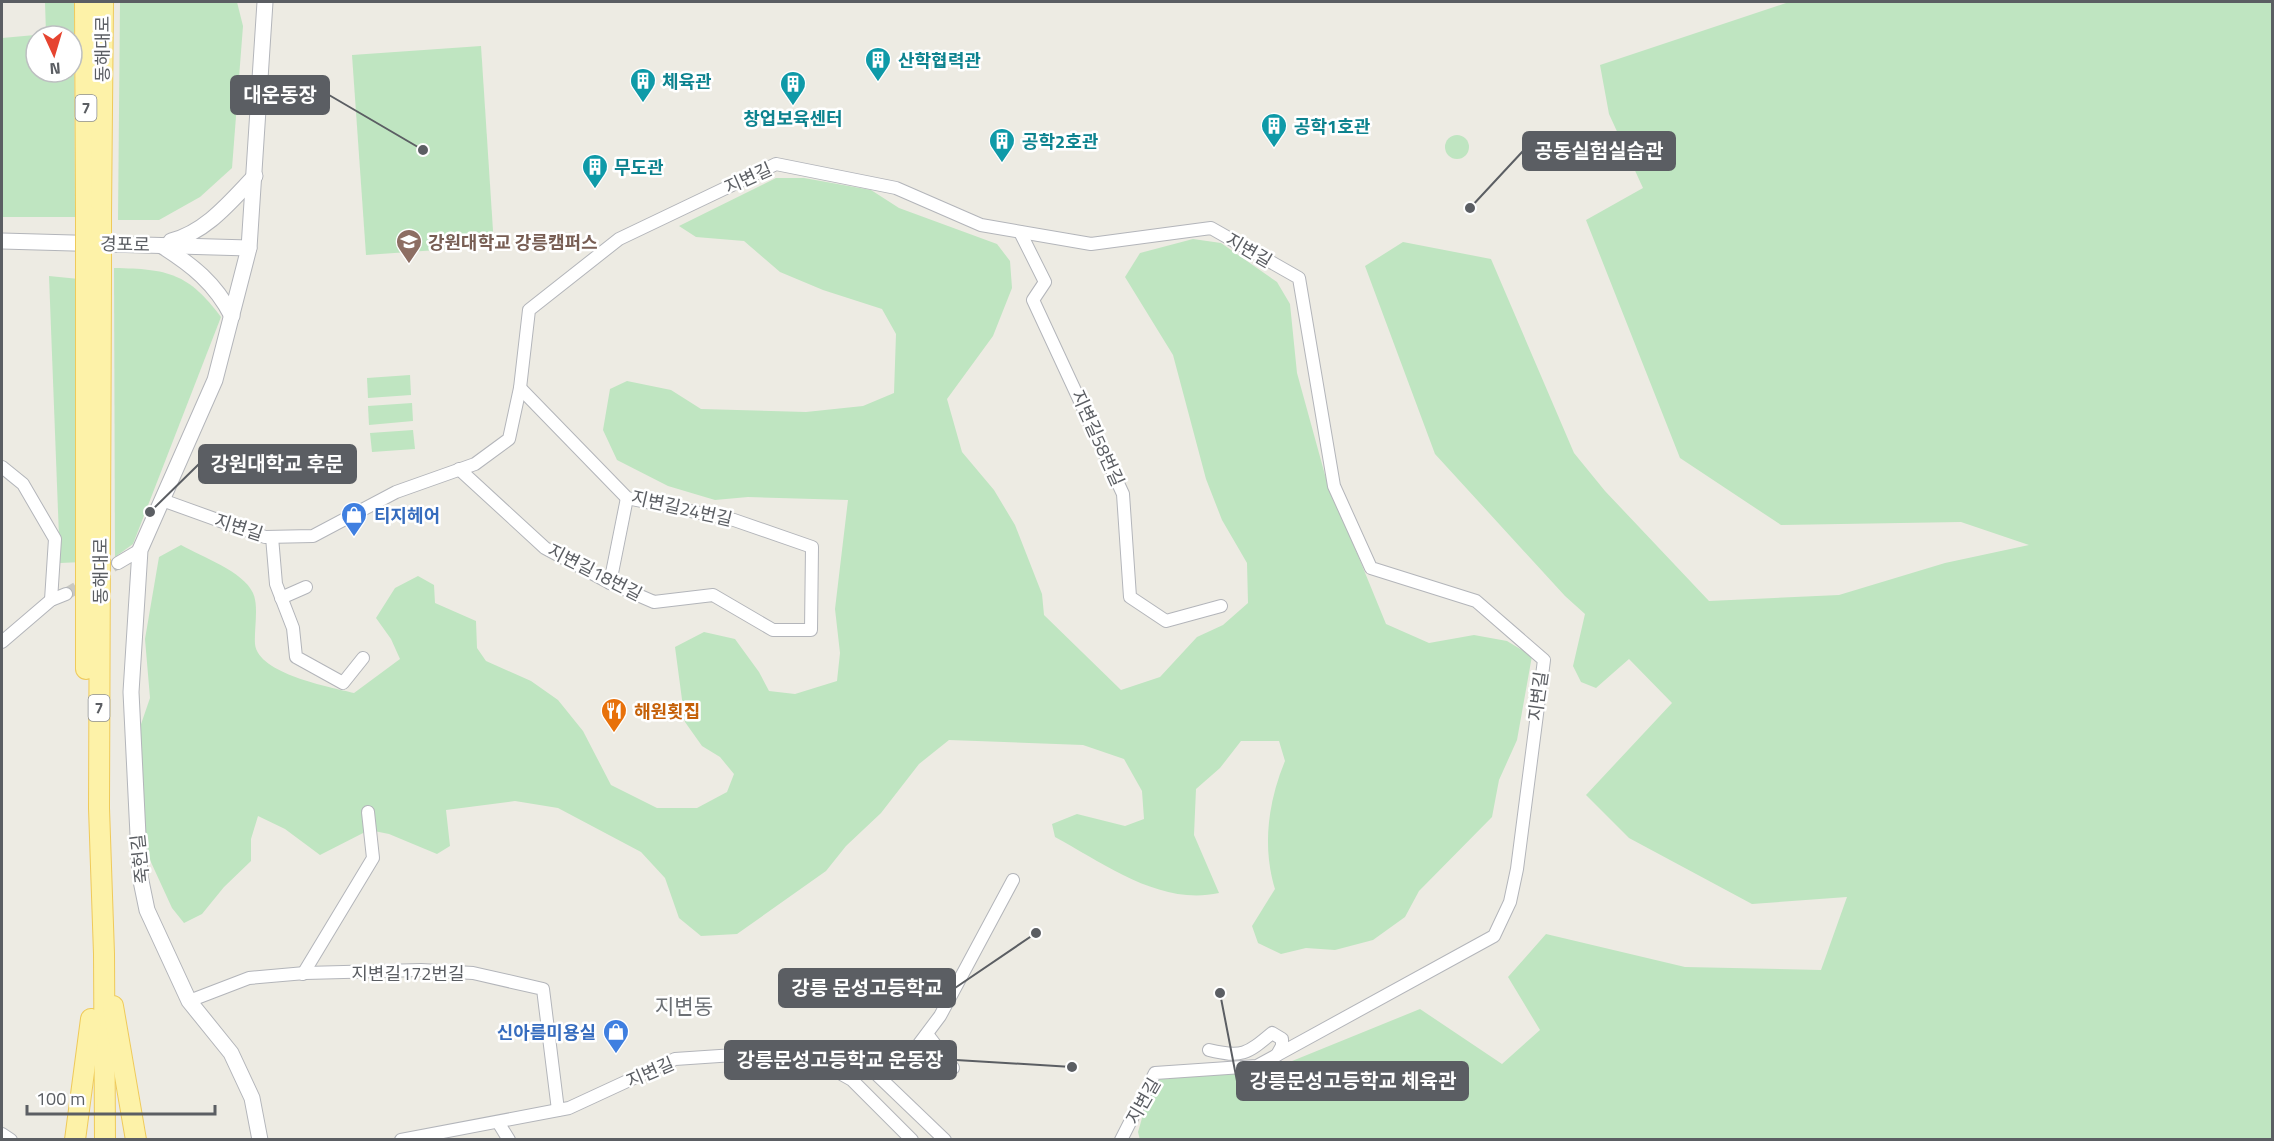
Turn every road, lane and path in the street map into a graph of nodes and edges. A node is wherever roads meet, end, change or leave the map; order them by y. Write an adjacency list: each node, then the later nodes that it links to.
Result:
1 (86, 2): 5 (main road, 동해대로 / 7)
2 (103, 2): 5 (main road, 동해대로 / 7)
3 (265, 2): 4 (street)
4 (255, 176): 8 (street); 9 (street)
5 (94, 214): 10 (main road, 동해대로 / 7, bridge)
6 (1020, 232): 12 (street, 지변길); 26 (street, 지변길58번길); 37 (street, 지변길)
7 (2, 241): 8 (street, 경포로)
8 (160, 244): 9 (street, 경포로); 11 (street)
9 (249, 248): 11 (street)
10 (94, 276): 31 (main road, 동해대로 / 7); 34 (main road, 동해대로 / 7)
11 (232, 316): 16 (street)
12 (520, 388): 14 (street, 지변길); 15 (street, 지변길24번길)
13 (2, 466): 25 (street)
14 (459, 469): 17 (street, 지변길); 21 (street, 지변길18번길)
15 (627, 498): 18 (street, 지변길24번길); 21 (street)
16 (162, 500): 17 (street, 지변길); 19 (street)
17 (272, 537): 24 (street)
18 (812, 547): 21 (street, 지변길18번길)
19 (140, 550): 20 (street); 33 (street, 죽헌길)
20 (118, 562)
21 (610, 583)
22 (306, 587): 24 (street)
23 (66, 594): 25 (street)
24 (281, 598): 28 (street)
25 (51, 600): 27 (street)
26 (1221, 606)
27 (2, 642)
28 (363, 658)
29 (368, 812): 32 (street)
30 (1013, 880): 35 (street)
31 (104, 954): 47 (main road, 동해대로 / 7); 48 (main road)
32 (303, 974): 33 (street, 지변길172번길); 41 (street, 지변길172번길)
33 (189, 1001): 49 (street, 죽헌길)
34 (92, 1019): 45 (main road); 46 (main road, 동해대로 / 7)
35 (927, 1034): 38 (street); 39 (street)
36 (1209, 1050): 37 (street)
37 (1277, 1055): 54 (street, 지변길)
38 (953, 1068)
39 (874, 1072): 40 (street); 53 (street)
40 (843, 1074): 41 (street, 지변길); 52 (street, 지변길)
41 (558, 1110): 42 (street, 지변길)
42 (498, 1122): 50 (street, 지변길); 51 (street)
43 (2, 1134): 44 (street)
44 (11, 1140)
45 (75, 1140)
46 (92, 1140)
47 (105, 1140)
48 (136, 1140)
49 (260, 1140)
50 (401, 1140)
51 (509, 1140)
52 (912, 1140)
53 (945, 1140)
54 (1121, 1140)

